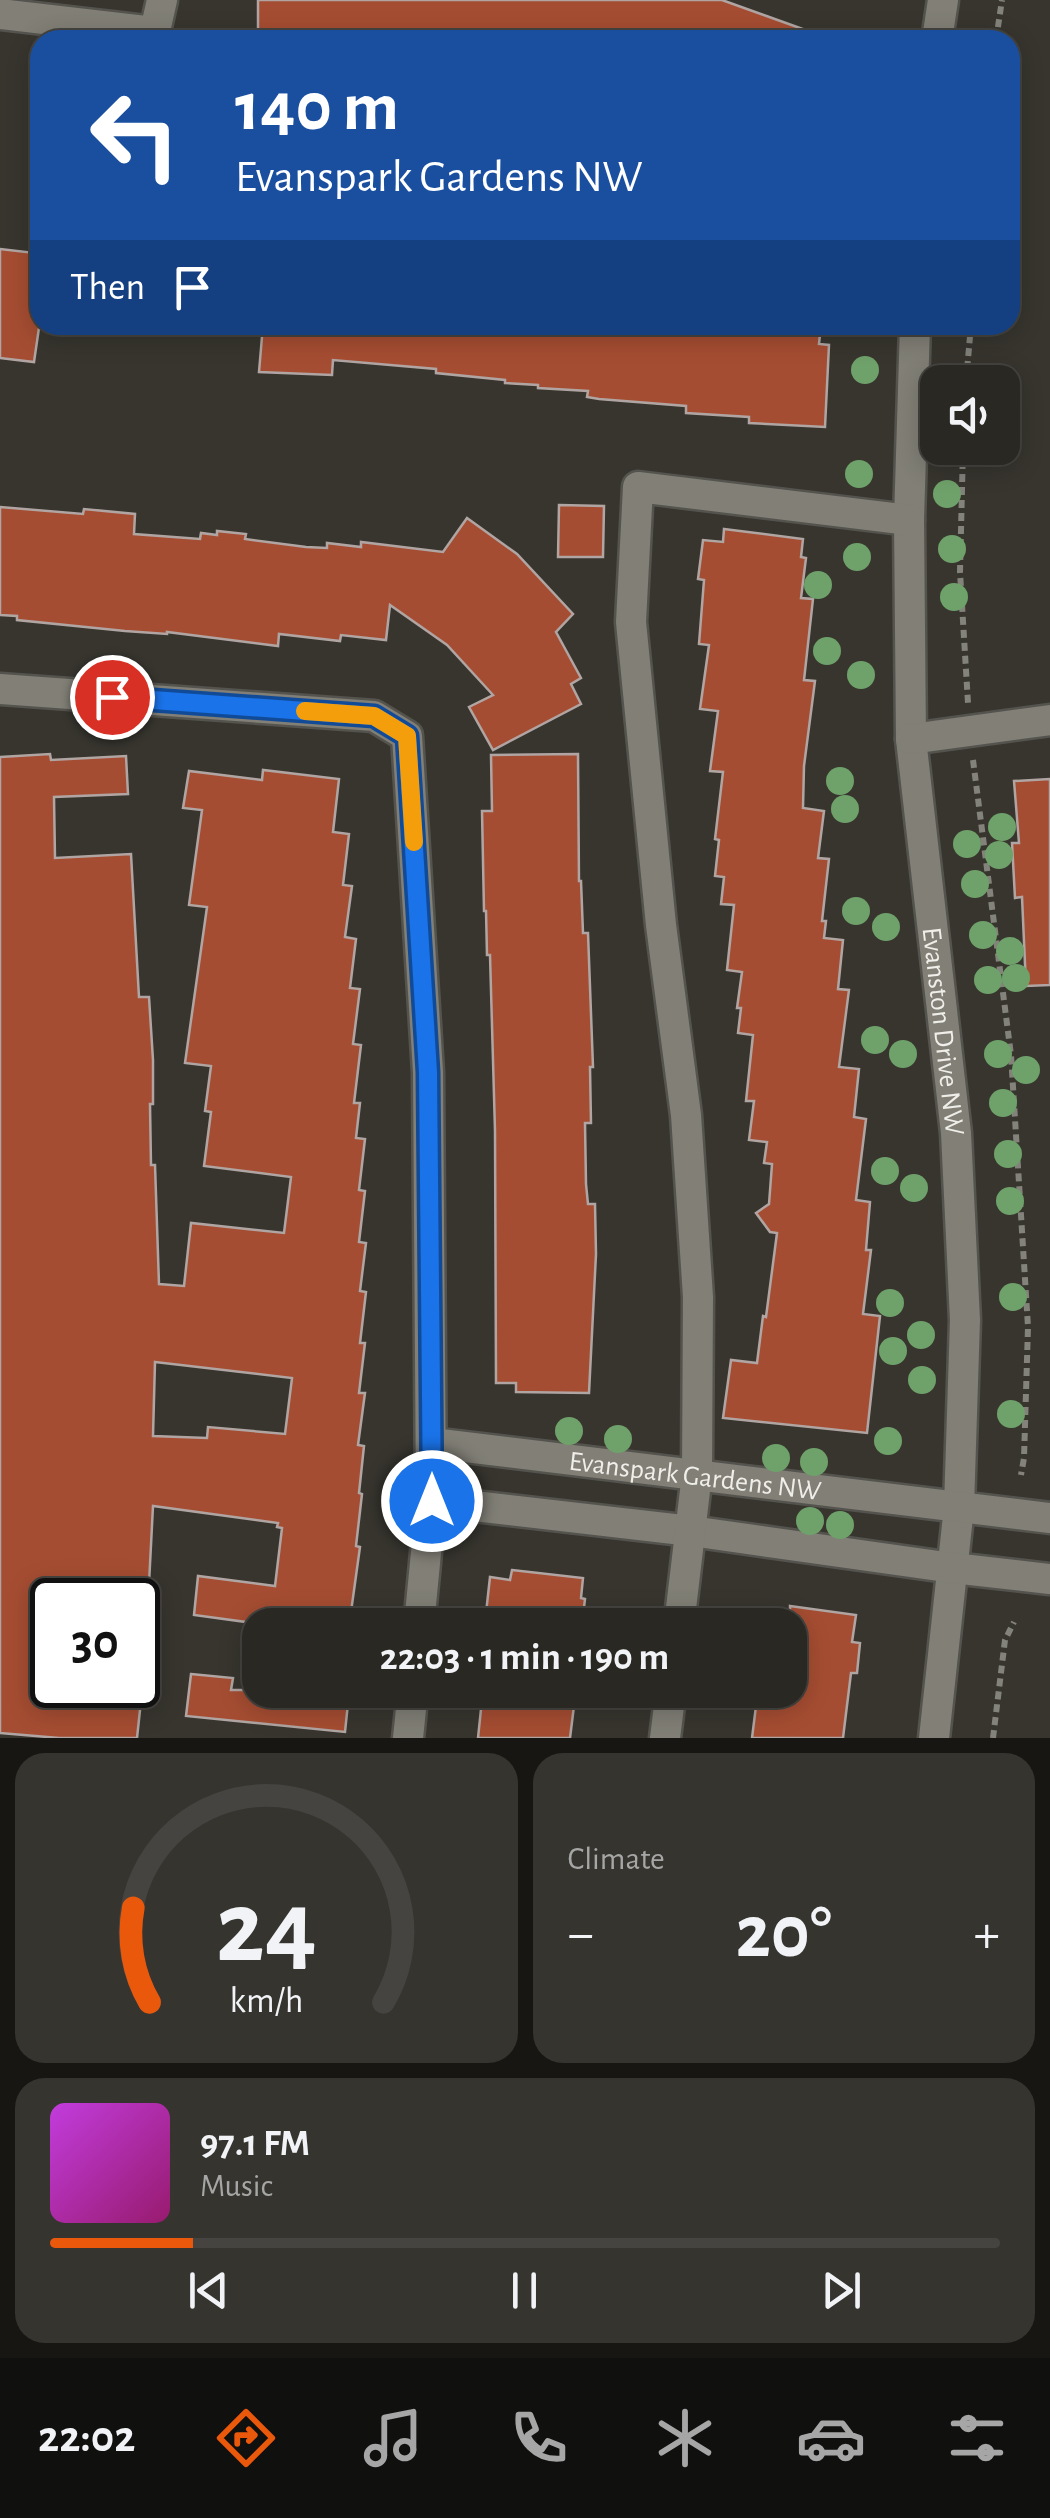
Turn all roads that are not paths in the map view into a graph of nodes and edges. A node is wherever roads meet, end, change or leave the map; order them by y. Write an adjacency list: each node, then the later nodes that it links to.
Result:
1 (162, 0): 5 (street)
2 (943, 0): 6 (street)
3 (0, 14): 4 (street)
4 (111, 30)
5 (154, 30)
6 (938, 30)
7 (915, 335): 8 (street, Evanston Drive NW)
8 (909, 520): 11 (street, Evanston Drive NW); 13 (street)
9 (0, 689): 12 (street)
10 (1050, 720): 11 (street)
11 (911, 740): 15 (street, Evanston Drive NW)
12 (432, 1443): 13 (street, Evanspark Gardens NW); 14 (street)
13 (697, 1474): 15 (street, Evanspark Gardens NW); 17 (street)
14 (432, 1501): 17 (street, Evanspark Gardens NW); 20 (street)
15 (960, 1507): 16 (street, Evanspark Gardens NW); 18 (street, Evanston Drive NW)
16 (1050, 1518)
17 (691, 1531): 18 (street, Evanspark Gardens NW); 21 (street)
18 (953, 1568): 19 (street, Evanspark Gardens NW); 26 (street, Evanston Drive NW)
19 (1050, 1579)
20 (421, 1608)
21 (681, 1608)
22 (411, 1708): 24 (street)
23 (669, 1708): 25 (street)
24 (408, 1738)
25 (665, 1738)
26 (934, 1738)

